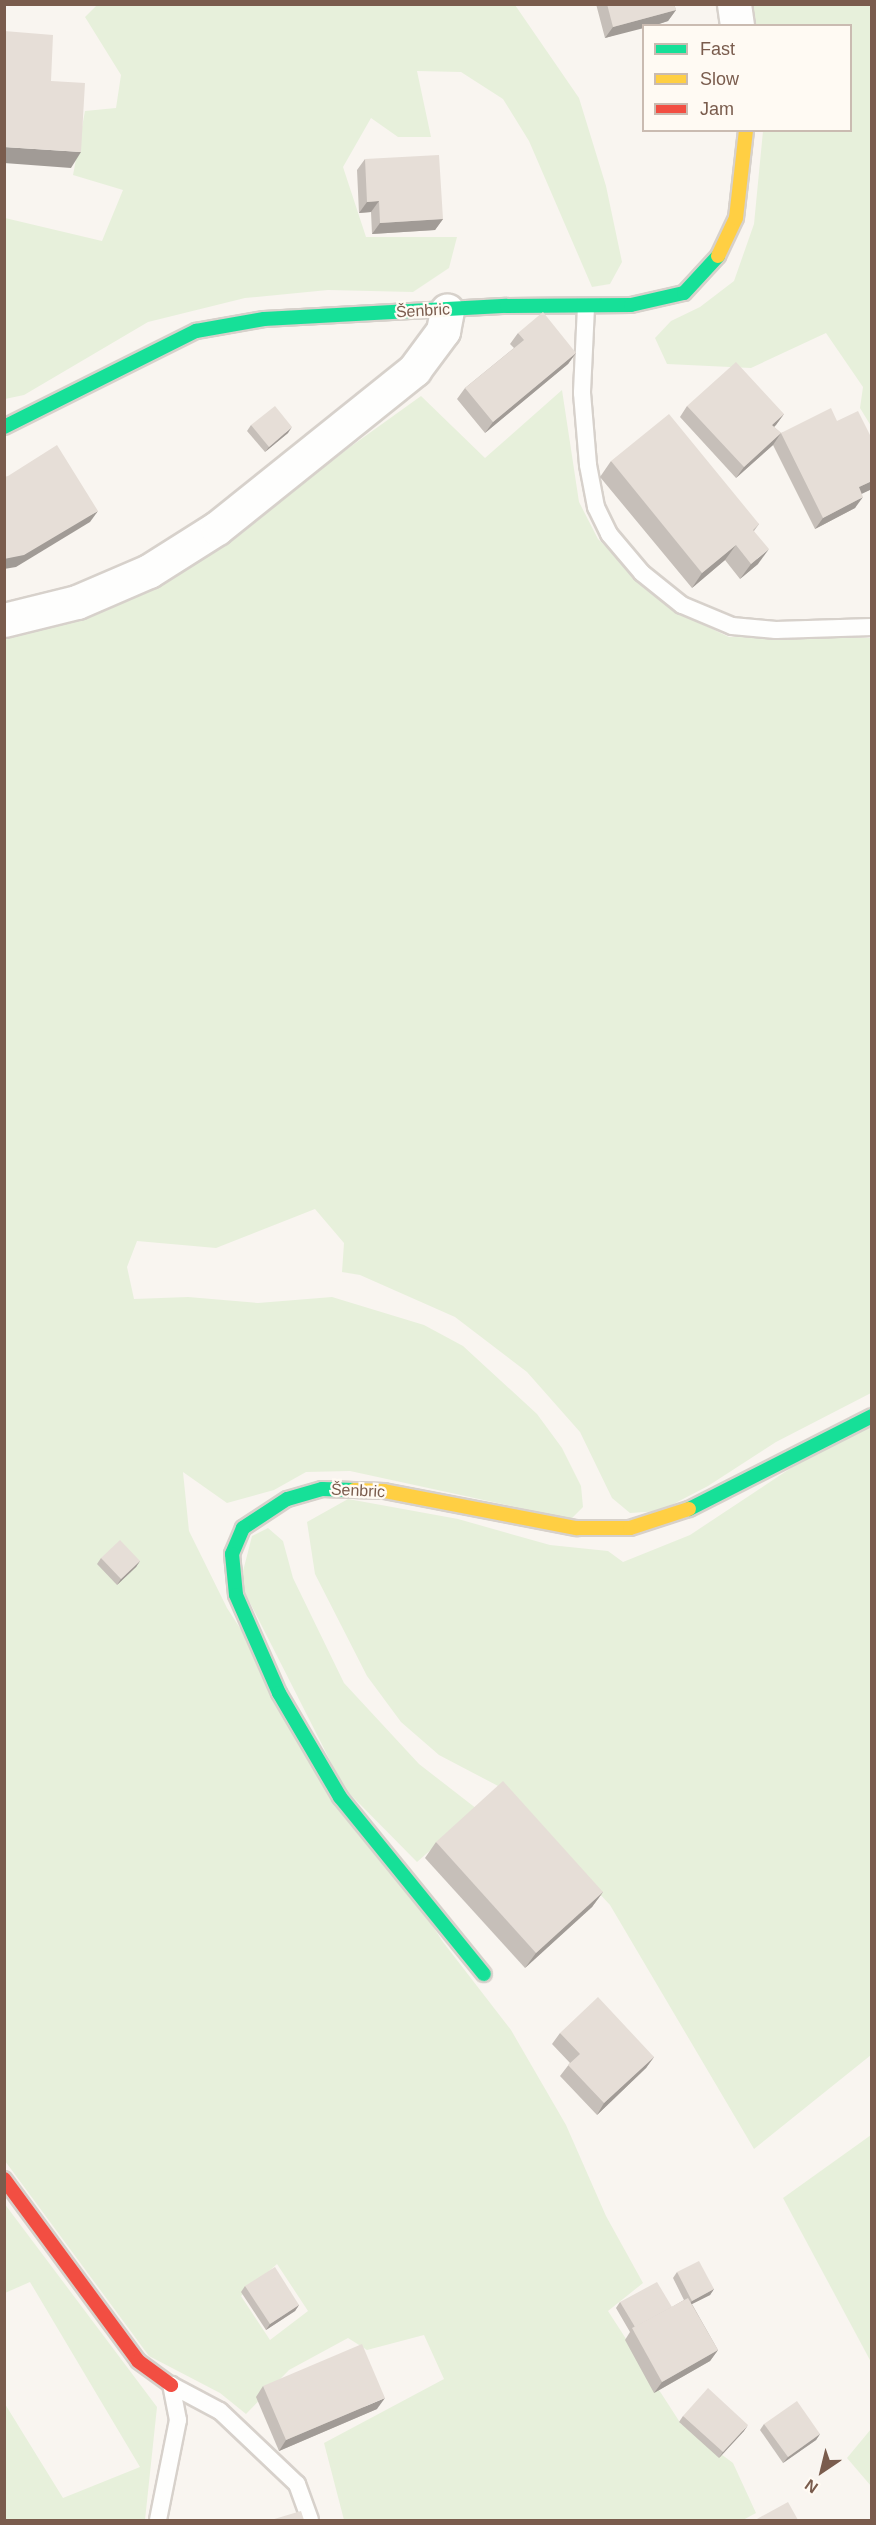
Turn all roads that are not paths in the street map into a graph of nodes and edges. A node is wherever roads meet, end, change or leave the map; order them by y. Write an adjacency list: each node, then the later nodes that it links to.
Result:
1 (734, 4): 2 (street)
2 (737, 24)
3 (746, 132): 4 (street, Šenbric)
4 (586, 307): 5 (street, Šenbric); 8 (lane)
5 (447, 309): 6 (street, Šenbric); 7 (street)
6 (4, 427)
7 (4, 620)
8 (872, 627)
9 (872, 1416): 10 (street, Šenbric)
10 (484, 1974)
11 (4, 2179): 12 (street)
12 (171, 2385): 13 (lane); 14 (lane)
13 (158, 2520)
14 (310, 2520)

